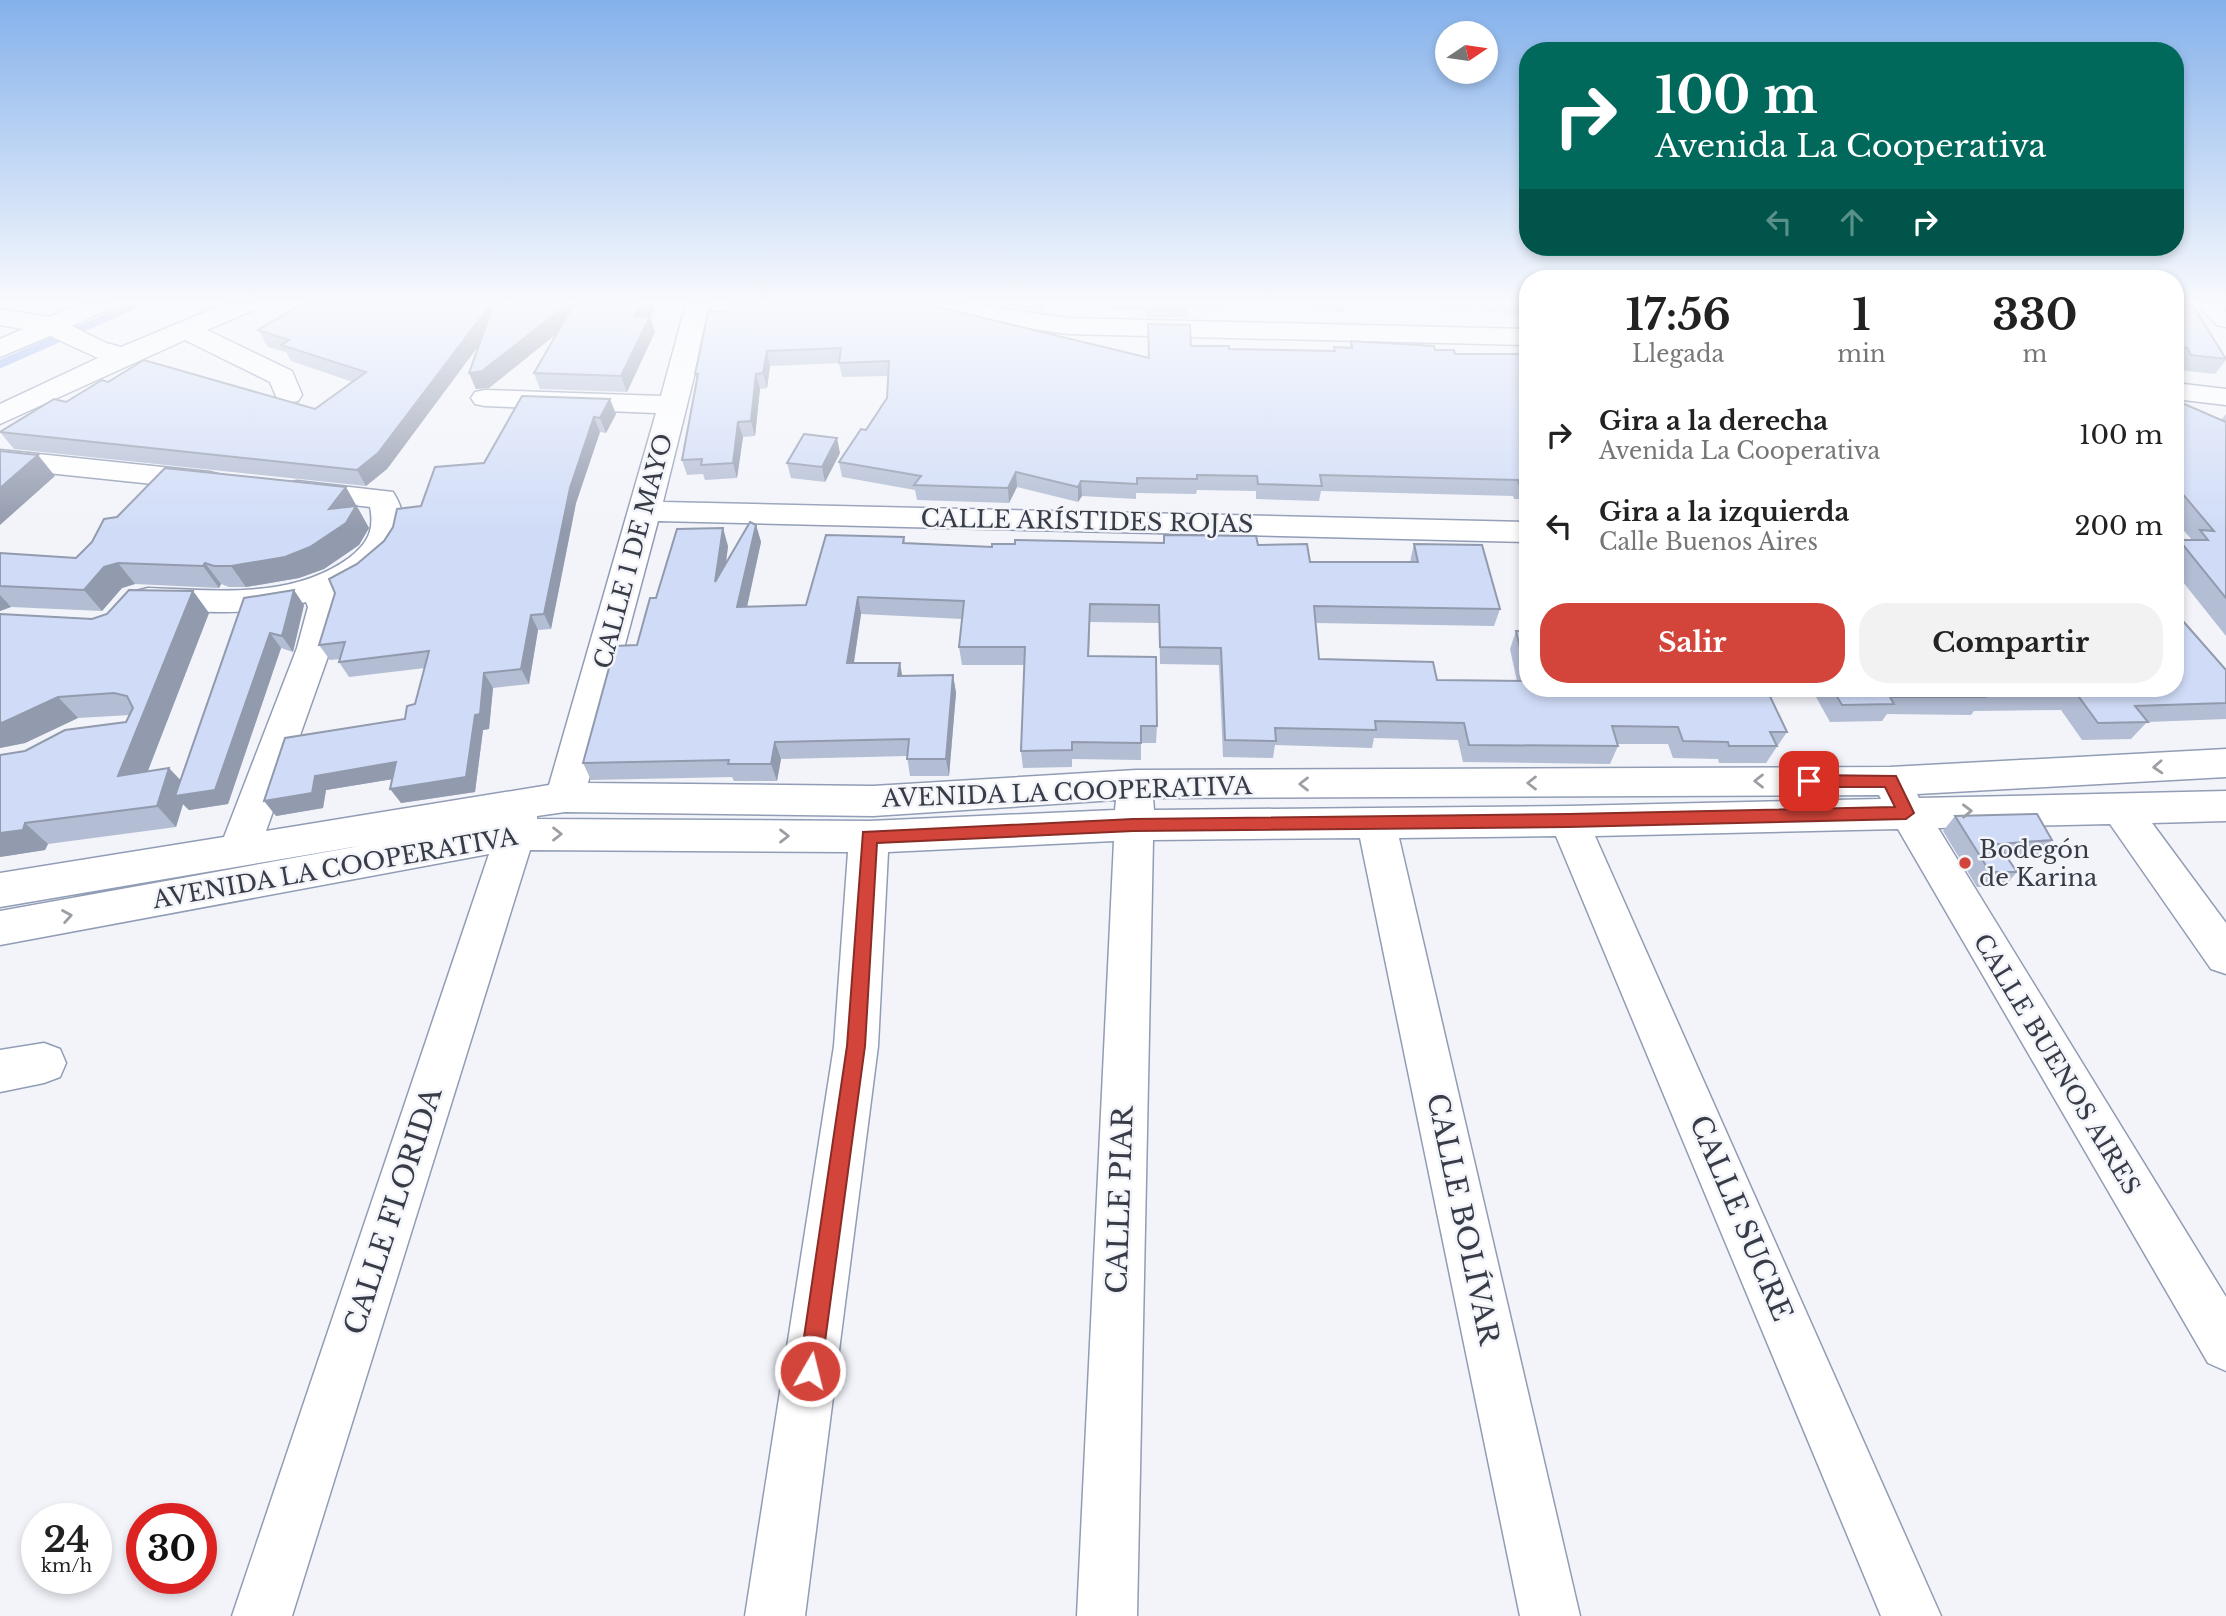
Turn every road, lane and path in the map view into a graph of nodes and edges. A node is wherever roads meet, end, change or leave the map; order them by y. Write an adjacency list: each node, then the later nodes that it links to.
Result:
1 (75, 379): 9 (street)
2 (283, 379): 5 (street)
3 (680, 379): 8 (street, CALLE 1 DE MAYO)
4 (2184, 392): 6 (street)
5 (288, 395)
6 (2226, 397)
7 (485, 398): 8 (street)
8 (673, 405): 11 (street, CALLE 1 DE MAYO)
9 (0, 415)
10 (0, 459): 13 (street)
11 (645, 510): 12 (street, CALLE ARÍSTIDES ROJAS); 20 (street, CALLE 1 DE MAYO)
12 (1519, 532)
13 (317, 590): 14 (street); 24 (street)
14 (119, 617)
15 (2226, 763): 16 (street, AVENIDA LA COOPERATIVA, one-way to 16)
16 (1898, 797): 17 (street, AVENIDA LA COOPERATIVA, one-way to 17); 19 (street, AVENIDA LA COOPERATIVA, one-way to 19); 21 (street, AVENIDA LA COOPERATIVA); 30 (street, CALLE BUENOS AIRES)
17 (1135, 805): 20 (street, AVENIDA LA COOPERATIVA); 22 (street, AVENIDA LA COOPERATIVA); 23 (street, AVENIDA LA COOPERATIVA); 33 (street, CALLE PIAR)
18 (2226, 806): 19 (street, AVENIDA LA COOPERATIVA)
19 (2120, 808): 27 (street)
20 (533, 812): 23 (street, AVENIDA LA COOPERATIVA, one-way to 23); 24 (street, AVENIDA LA COOPERATIVA); 26 (street, AVENIDA LA COOPERATIVA, one-way to 20); 31 (street, CALLE FLORIDA)
21 (1569, 821): 22 (street, AVENIDA LA COOPERATIVA); 35 (street, CALLE SUCRE)
22 (1376, 823): 34 (street, CALLE BOLÍVAR)
23 (869, 837): 32 (street)
24 (238, 852): 25 (street, AVENIDA LA COOPERATIVA)
25 (0, 890)
26 (0, 928)
27 (2226, 956)
28 (44, 1063): 29 (street)
29 (0, 1070)
30 (2226, 1345)
31 (262, 1616)
32 (775, 1616)
33 (1107, 1616)
34 (1550, 1616)
35 (1911, 1616)

